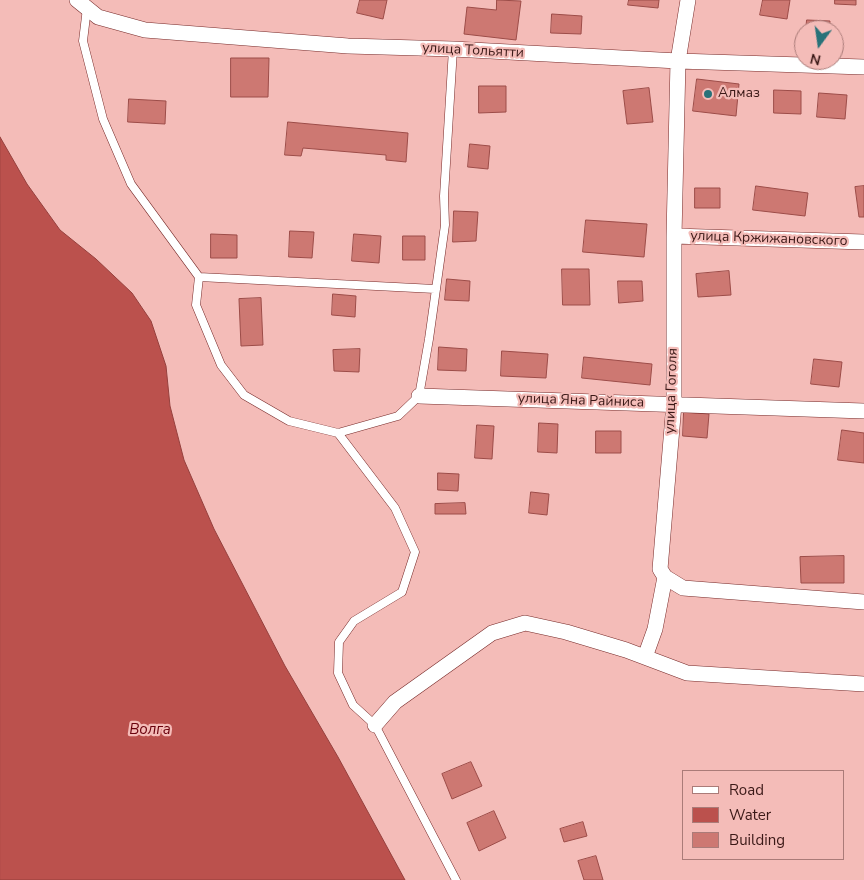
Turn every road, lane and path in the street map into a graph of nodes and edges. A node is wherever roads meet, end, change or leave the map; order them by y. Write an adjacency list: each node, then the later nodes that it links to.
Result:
1 (688, 0): 4 (street, улица Гоголя)
2 (82, 4): 3 (street, улица Тольятти); 8 (lane)
3 (453, 49): 4 (street, улица Тольятти); 9 (lane)
4 (678, 61): 5 (street, улица Тольятти); 6 (street, улица Гоголя)
5 (864, 67)
6 (674, 236): 7 (street, улица Кржижановского); 11 (street, улица Гоголя)
7 (864, 242)
8 (199, 277): 9 (lane); 13 (lane)
9 (435, 289): 10 (lane)
10 (419, 396): 11 (street, улица Яна Райниса); 13 (lane)
11 (674, 404): 12 (street, улица Яна Райниса); 14 (street, улица Гоголя)
12 (864, 410)
13 (338, 433): 18 (lane)
14 (665, 578): 15 (street); 16 (street)
15 (864, 602)
16 (645, 657): 17 (street); 18 (street)
17 (864, 684)
18 (376, 725): 19 (lane)
19 (456, 880)

